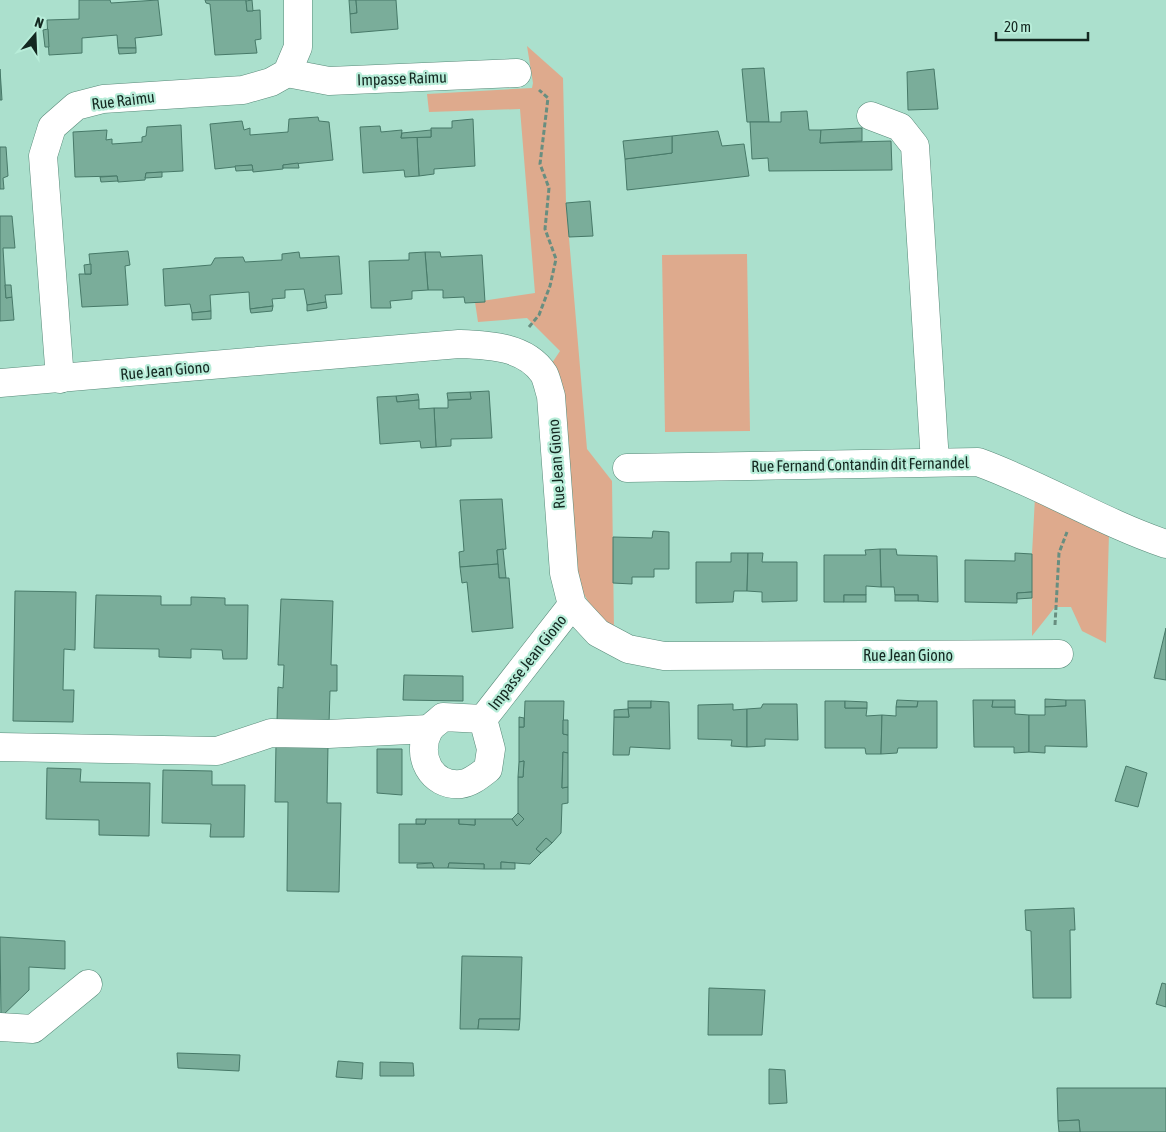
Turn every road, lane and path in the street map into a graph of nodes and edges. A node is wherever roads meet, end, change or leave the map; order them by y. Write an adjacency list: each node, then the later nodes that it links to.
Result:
1 (298, 0): 2 (street)
2 (287, 72): 3 (street, Impasse Raimu); 6 (street, Rue Raimu)
3 (517, 73): 5 (path)
4 (871, 116): 8 (street)
5 (511, 351): 6 (street, Rue Jean Giono); 12 (street, Rue Jean Giono)
6 (60, 379): 7 (street, Rue Jean Giono)
7 (0, 383)
8 (935, 462): 9 (street, Rue Fernand Contandin dit Fernandel); 10 (street, Rue Fernand Contandin dit Fernandel)
9 (627, 468)
10 (1082, 509): 11 (street, Rue Fernand Contandin dit Fernandel); 13 (path)
11 (1166, 544)
12 (572, 605): 13 (street, Rue Jean Giono); 14 (street, Impasse Jean Giono)
13 (1056, 654)
14 (483, 719): 15 (street, Impasse Jean Giono); 15 (street, Impasse Jean Giono)
15 (429, 729): 16 (street)
16 (0, 747)
17 (88, 984): 18 (street)
18 (0, 1027)

